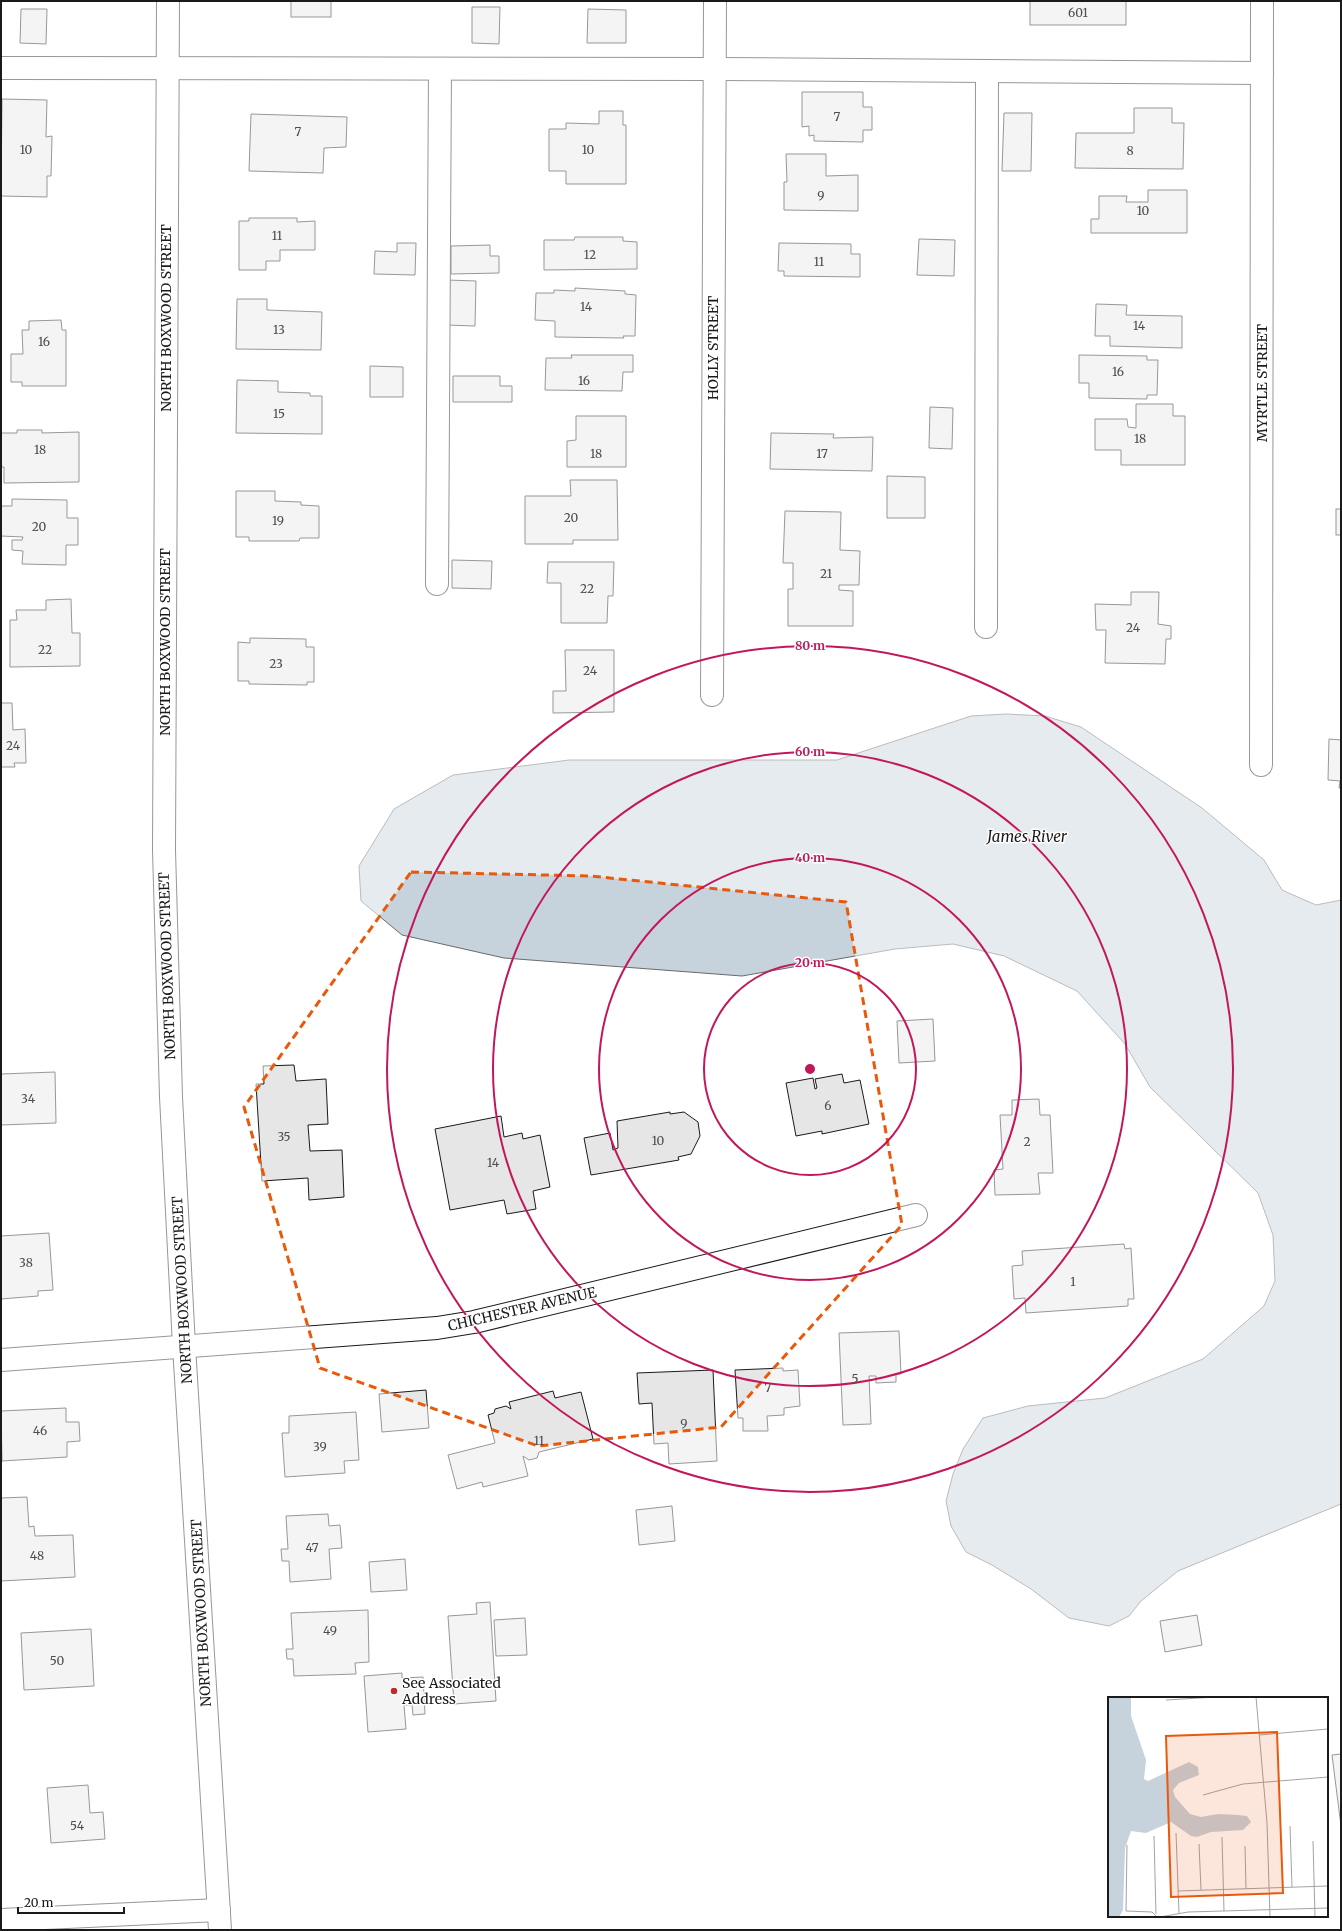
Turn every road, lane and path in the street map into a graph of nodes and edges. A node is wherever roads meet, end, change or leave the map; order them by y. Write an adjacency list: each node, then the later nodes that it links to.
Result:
1 (168, 1): 5 (street, NORTH BOXWOOD STREET)
2 (715, 1): 7 (street, HOLLY STREET)
3 (1262, 1): 9 (street, MYRTLE STREET)
4 (1, 68): 5 (street)
5 (168, 69): 6 (street); 15 (street, NORTH BOXWOOD STREET)
6 (440, 69): 7 (street); 10 (street)
7 (715, 69): 8 (street); 12 (street, HOLLY STREET)
8 (987, 71): 9 (street); 11 (street)
9 (1262, 73): 13 (street, MYRTLE STREET)
10 (437, 584)
11 (986, 627)
12 (712, 695)
13 (1261, 765)
14 (916, 1215): 15 (street, CHICHESTER AVENUE)
15 (184, 1346): 16 (street, CHICHESTER AVENUE); 18 (street, NORTH BOXWOOD STREET)
16 (1, 1360)
17 (1, 1920): 18 (street)
18 (219, 1920)

